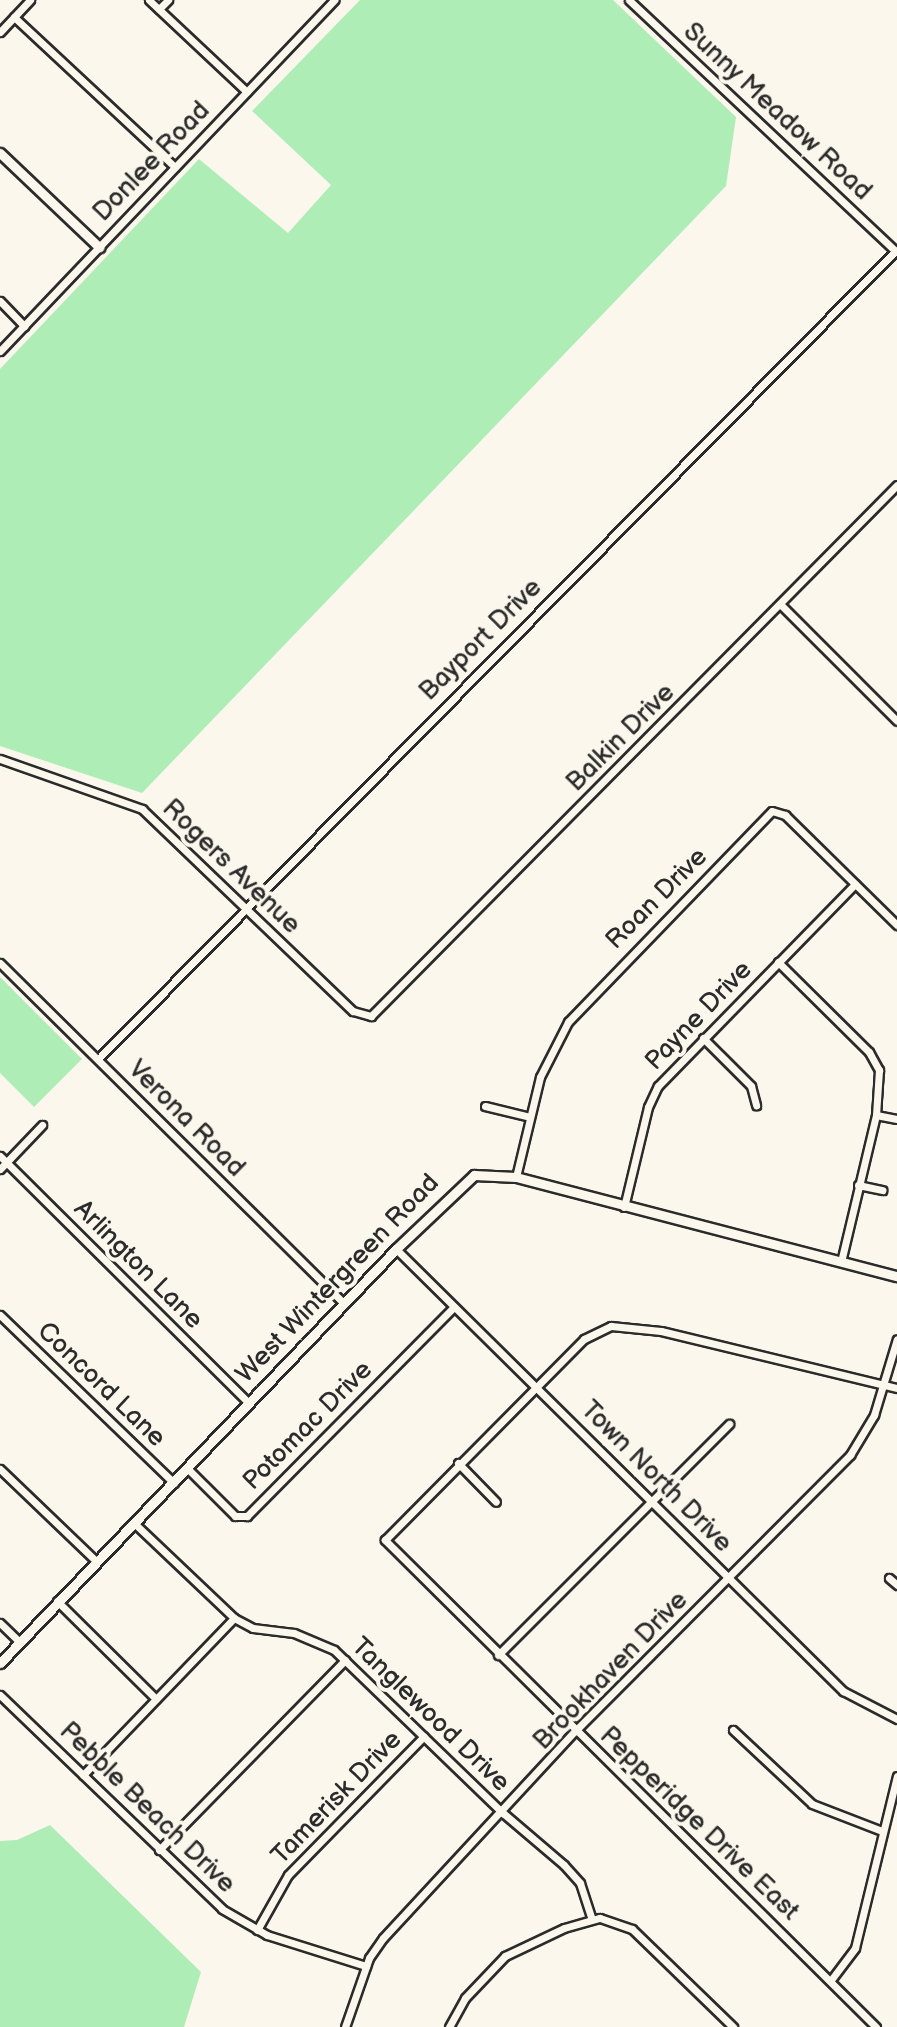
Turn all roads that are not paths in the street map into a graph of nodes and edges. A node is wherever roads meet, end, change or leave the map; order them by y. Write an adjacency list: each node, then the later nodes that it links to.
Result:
1 (30, 0): 7 (street)
2 (149, 0): 6 (street)
3 (168, 0): 6 (street)
4 (334, 0): 9 (street, Donlee Road)
5 (629, 0): 13 (street, Sunny Meadow Road)
6 (159, 9): 9 (street)
7 (14, 17): 8 (street); 11 (street)
8 (0, 32)
9 (247, 92): 11 (street, Donlee Road)
10 (0, 153): 12 (street)
11 (175, 167): 12 (street, Donlee Road)
12 (99, 247): 15 (street, Donlee Road)
13 (896, 252): 22 (street, Bayport Drive)
14 (0, 301): 15 (street)
15 (24, 326): 16 (street, Donlee Road)
16 (0, 351)
17 (896, 488): 18 (street, Balkin Drive)
18 (780, 604): 19 (street); 26 (street, Balkin Drive)
19 (897, 721)
20 (0, 759): 22 (street, Rogers Avenue)
21 (855, 884): 23 (street, Roan Drive); 24 (street, Payne Drive); 32 (street, Roan Drive)
22 (246, 908): 26 (street, Rogers Avenue); 28 (street, Bayport Drive)
23 (897, 925)
24 (778, 962): 27 (street, Payne Drive); 31 (street)
25 (0, 963): 28 (street, Verona Road)
26 (371, 1016)
27 (703, 1038): 29 (street); 39 (street, Payne Drive)
28 (98, 1059): 43 (street, Verona Road)
29 (756, 1105)
30 (485, 1106): 32 (street)
31 (876, 1115): 33 (street); 37 (street)
32 (530, 1117): 36 (street, Roan Drive)
33 (897, 1119)
34 (42, 1125): 35 (street)
35 (2, 1162): 50 (street, Arlington Lane)
36 (516, 1177): 39 (street, West Wintergreen Road); 40 (street, West Wintergreen Road)
37 (858, 1185): 38 (street); 41 (street)
38 (882, 1190)
39 (624, 1207): 41 (street, West Wintergreen Road)
40 (396, 1249): 43 (street, West Wintergreen Road); 44 (street, Town North Drive)
41 (841, 1262): 42 (street, West Wintergreen Road)
42 (897, 1276)
43 (344, 1303): 50 (street, West Wintergreen Road)
44 (454, 1307): 48 (street, Town North Drive); 53 (street, Potomac Drive)
45 (0, 1315): 55 (street, Concord Lane)
46 (897, 1339): 47 (street, Brookhaven Drive)
47 (885, 1385): 48 (street); 49 (street); 60 (street, Brookhaven Drive)
48 (536, 1386): 52 (street); 56 (street, Town North Drive)
49 (897, 1388)
50 (249, 1403): 53 (street, West Wintergreen Road)
51 (729, 1424): 56 (street)
52 (458, 1463): 57 (street); 67 (street, Pepperidge Drive East)
53 (187, 1468): 55 (street, West Wintergreen Road)
54 (0, 1469): 59 (street)
55 (174, 1483): 58 (street, West Wintergreen Road)
56 (651, 1501): 60 (street, Town North Drive); 67 (street)
57 (496, 1502)
58 (134, 1523): 59 (street, West Wintergreen Road); 64 (street, Tanglewood Drive)
59 (96, 1561): 63 (street, West Wintergreen Road)
60 (730, 1578): 72 (street, Town North Drive); 74 (street, Brookhaven Drive)
61 (889, 1578): 62 (street)
62 (897, 1585)
63 (57, 1601): 66 (street, West Wintergreen Road); 71 (street)
64 (234, 1618): 68 (street, Tanglewood Drive); 71 (street)
65 (0, 1623): 66 (street)
66 (20, 1642): 69 (street, West Wintergreen Road)
67 (498, 1655): 74 (street, Pepperidge Drive East)
68 (345, 1660): 75 (street, Tanglewood Drive); 80 (street)
69 (0, 1663)
70 (0, 1695): 76 (street, Pebble Beach Drive)
71 (156, 1699): 76 (street)
72 (897, 1719)
73 (733, 1730): 79 (street)
74 (575, 1731): 78 (street, Brookhaven Drive); 84 (street, Pepperidge Drive East)
75 (424, 1736): 78 (street, Tanglewood Drive); 82 (street, Tamerisk Drive)
76 (83, 1775): 80 (street, Pebble Beach Drive)
77 (897, 1776): 79 (street)
78 (503, 1813): 81 (street, Tanglewood Drive); 83 (street, Brookhaven Drive)
79 (882, 1831): 84 (street)
80 (159, 1850): 82 (street, Pebble Beach Drive)
81 (592, 1919): 86 (street); 87 (street)
82 (257, 1930): 83 (street, Pebble Beach Drive)
83 (366, 1966): 85 (street, Brookhaven Drive)
84 (831, 1980): 88 (street, Pepperidge Drive East)
85 (345, 2027)
86 (449, 2027)
87 (733, 2027)
88 (876, 2027)

